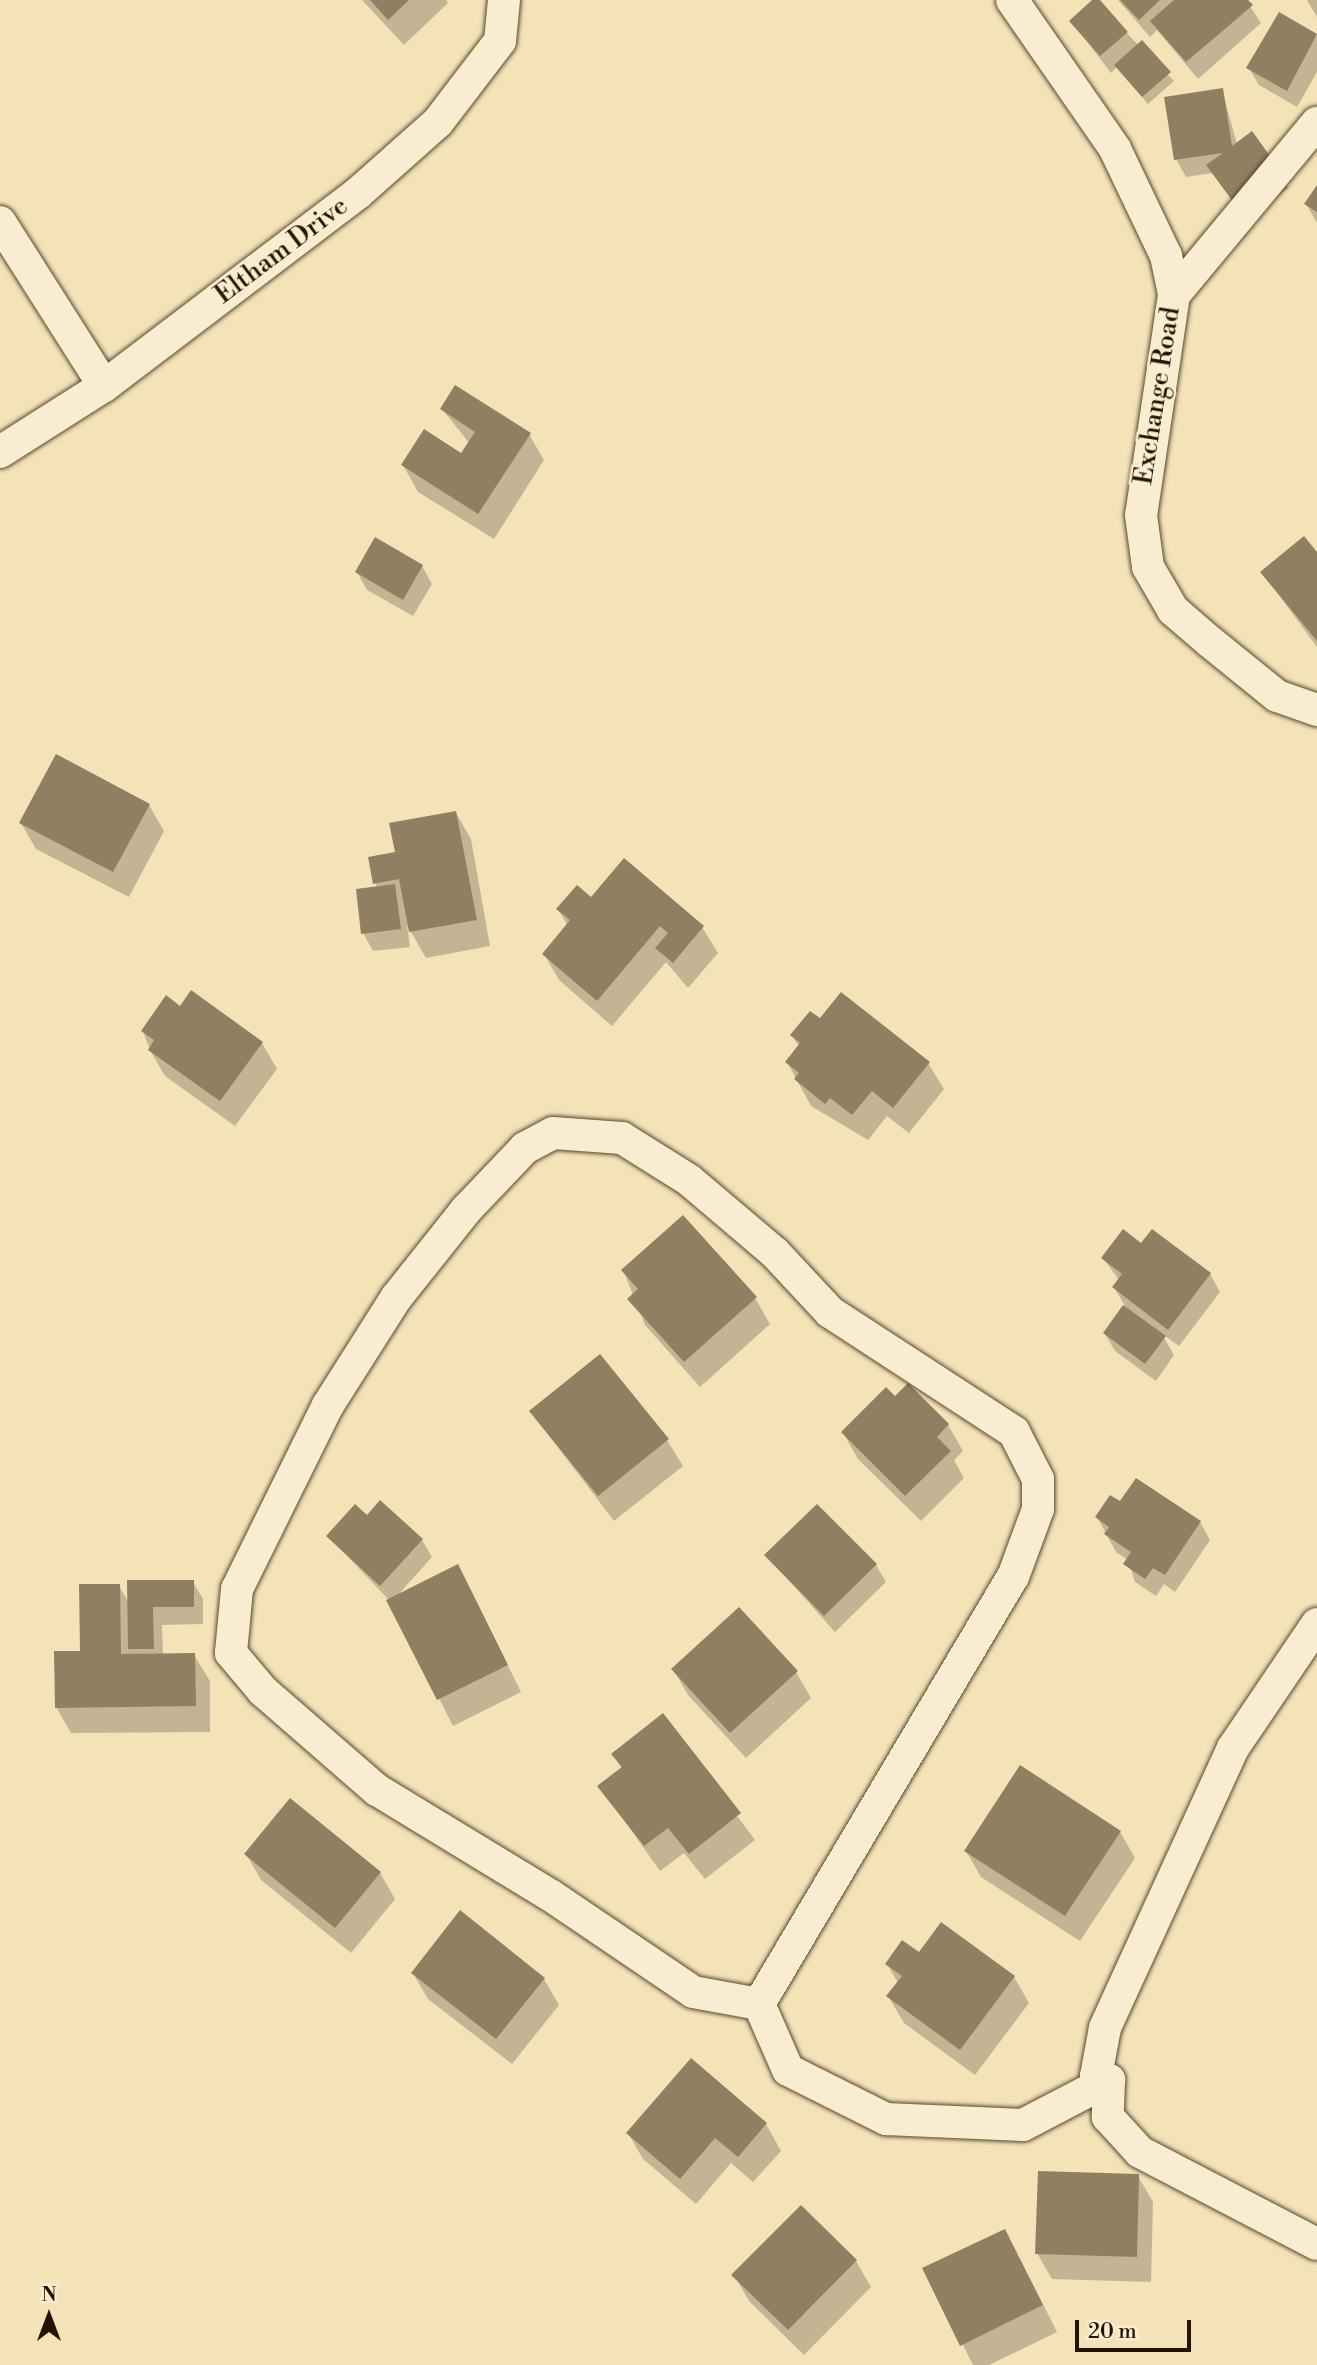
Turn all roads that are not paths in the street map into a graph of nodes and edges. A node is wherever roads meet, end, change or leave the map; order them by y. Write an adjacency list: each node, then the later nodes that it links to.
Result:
1 (504, 0): 6 (street, Eltham Drive)
2 (1012, 0): 5 (street, Exchange Road)
3 (1317, 123): 5 (street)
4 (0, 222): 6 (street)
5 (1174, 295): 8 (street, Exchange Road)
6 (104, 387): 7 (street, Eltham Drive)
7 (0, 452)
8 (1317, 710)
9 (1317, 1624): 11 (street)
10 (759, 2004): 10 (street); 11 (street)
11 (1109, 2080): 12 (street)
12 (1317, 2245)

